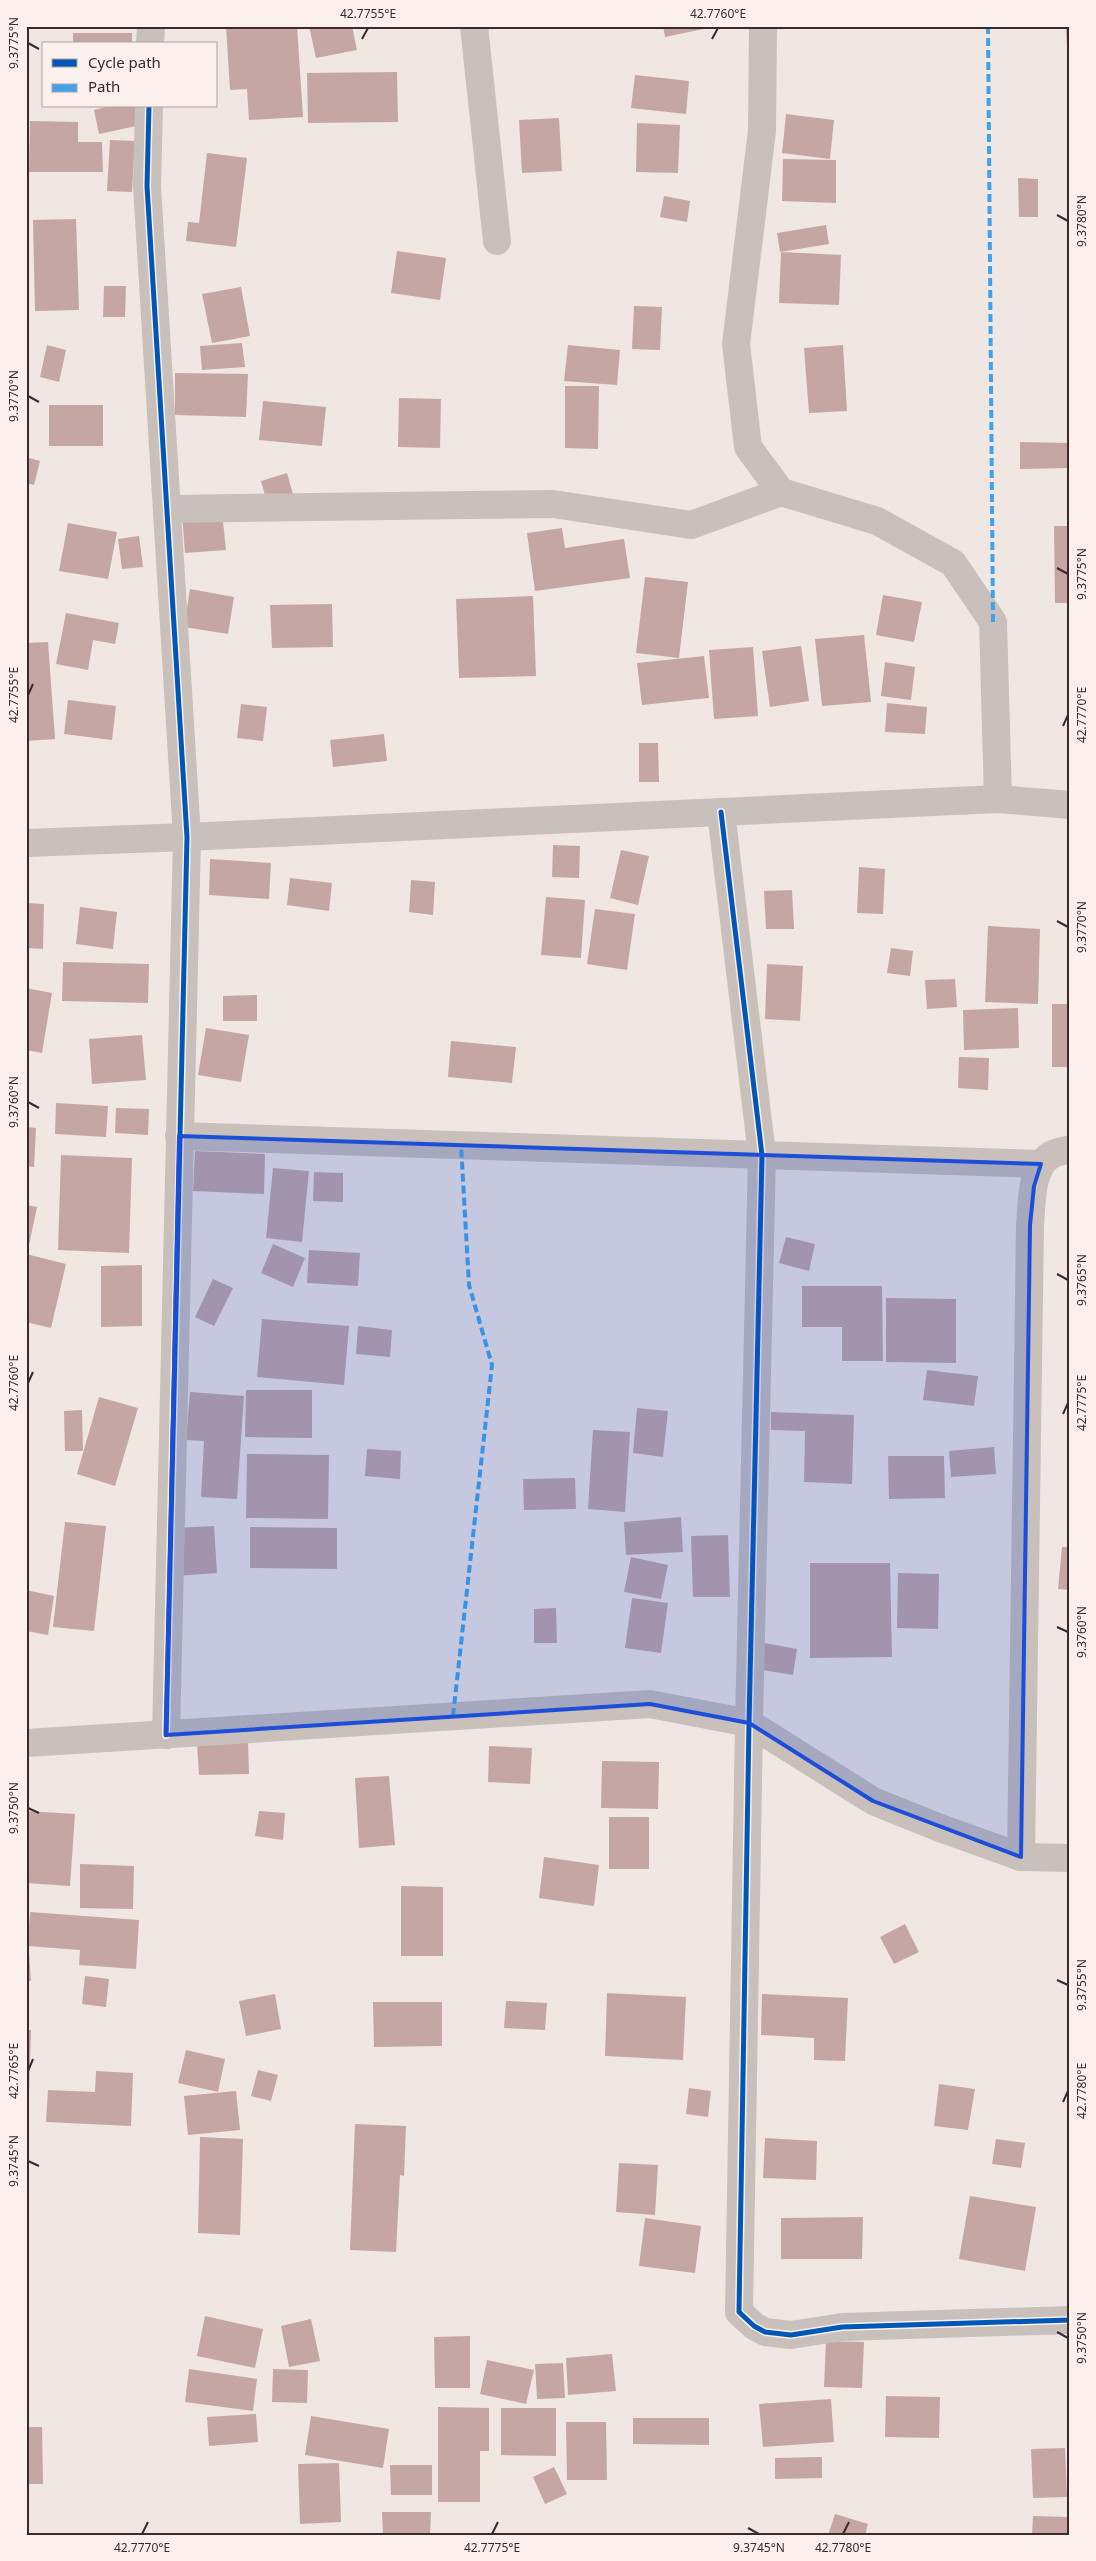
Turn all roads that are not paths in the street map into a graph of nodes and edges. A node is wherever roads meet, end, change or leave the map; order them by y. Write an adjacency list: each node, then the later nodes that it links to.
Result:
1 (151, 26): 4 (street)
2 (474, 26): 6 (street)
3 (763, 26): 7 (street)
4 (150, 42)
5 (149, 108): 8 (street)
6 (497, 241)
7 (781, 492): 8 (street); 9 (street)
8 (167, 509): 12 (street)
9 (998, 799): 10 (street); 11 (street)
10 (1070, 805)
11 (721, 812): 12 (street); 16 (street)
12 (187, 838): 13 (street); 14 (street)
13 (26, 843)
14 (178, 1136): 16 (street); 19 (street)
15 (1070, 1149): 17 (street)
16 (762, 1155): 17 (street); 18 (street)
17 (1041, 1164): 21 (street)
18 (749, 1723): 19 (street); 21 (street); 23 (street)
19 (166, 1734): 20 (street)
20 (26, 1744)
21 (1021, 1857): 22 (street)
22 (1070, 1858)
23 (1070, 2320)

